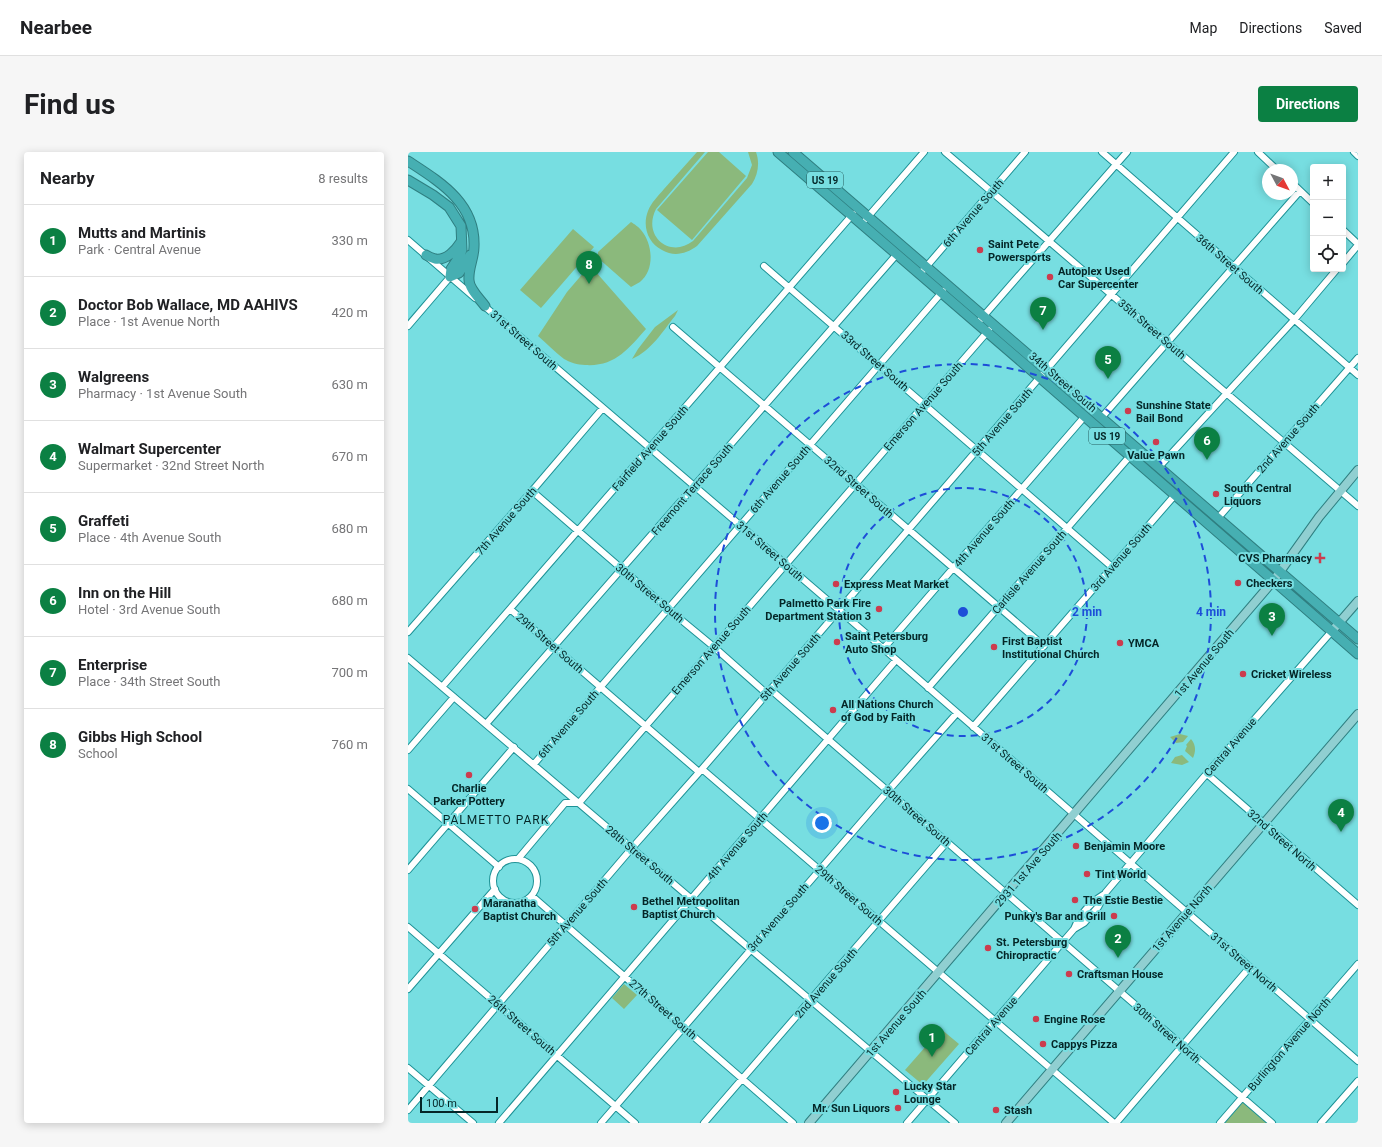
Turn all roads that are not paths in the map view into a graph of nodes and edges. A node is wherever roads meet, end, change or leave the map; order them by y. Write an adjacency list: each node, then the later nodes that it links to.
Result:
1 (778, 152): 20 (highway, 34th Street South / US 19)
2 (793, 152): 19 (highway, 34th Street South / US 19)
3 (924, 152): 21 (street)
4 (945, 152): 16 (street, 35th Street South)
5 (1025, 152): 16 (street, 6th Avenue South)
6 (1102, 152): 13 (street, 36th Street South)
7 (1127, 152): 13 (street)
8 (1234, 152): 22 (street, 5th Avenue South)
9 (1258, 152): 14 (street)
10 (1354, 152): 11 (street)
11 (1358, 156)
12 (408, 161): 29 (highway)
13 (1116, 164): 22 (street, 36th Street South); 26 (street)
14 (1271, 164)
15 (408, 180): 27 (highway)
16 (991, 191): 26 (street, 35th Street South); 34 (street, 6th Avenue South)
17 (1300, 191): 18 (street); 35 (street)
18 (1310, 200)
19 (858, 208): 20 (street, Fairfield Avenue South); 21 (highway, 34th Street South / US 19)
20 (851, 215): 23 (highway, 34th Street South / US 19); 40 (street, Fairfield Avenue South)
21 (868, 217): 23 (street); 34 (highway, 34th Street South / US 19)
22 (1178, 218): 35 (street, 36th Street South); 42 (street, 5th Avenue South)
23 (861, 224): 30 (highway, 34th Street South / US 19)
24 (1346, 233): 28 (street)
25 (408, 240): 31 (street, 31st Street South)
26 (1049, 241): 42 (street, 35th Street South); 44 (street)
27 (461, 242): 31 (highway); 38 (highway)
28 (1358, 244): 32 (street)
29 (474, 247): 38 (highway); 43 (highway)
30 (897, 254): 37 (highway, 34th Street South / US 19); 49 (street, Freemont Terrace South)
31 (426, 256): 38 (street, 31st Street South)
32 (1346, 259)
33 (764, 266): 40 (street, 33rd Street South)
34 (926, 266): 37 (street, 6th Avenue South); 39 (highway, 34th Street South / US 19)
35 (1234, 267): 45 (street, 36th Street South); 52 (street)
36 (1335, 272): 45 (street)
37 (920, 274): 41 (highway, 34th Street South / US 19)
38 (450, 277): 43 (street, 31st Street South); 48 (street)
39 (948, 285): 41 (street, 6th Avenue South); 44 (highway, 34th Street South / US 19)
40 (789, 288): 49 (street, 33rd Street South); 55 (street, Fairfield Avenue South)
41 (942, 292): 46 (highway, 34th Street South / US 19); 54 (street, 6th Avenue South)
42 (1111, 295): 52 (street, 35th Street South); 57 (street, 5th Avenue South)
43 (485, 306): 63 (street, 31st Street South)
44 (984, 316): 46 (street); 47 (highway, 34th Street South / US 19)
45 (1294, 320): 56 (street, 36th Street South); 60 (street)
46 (978, 324): 51 (highway, 34th Street South / US 19)
47 (994, 324): 51 (street, Emerson Avenue South); 57 (highway, 34th Street South / US 19)
48 (408, 326)
49 (834, 326): 54 (street, 33rd Street South); 62 (street, Freemont Terrace South)
50 (673, 327): 55 (street, 32nd Street South)
51 (988, 332): 59 (highway, 34th Street South / US 19); 61 (street, Emerson Avenue South)
52 (1167, 342): 60 (street, 35th Street South); 65 (street)
53 (1358, 358): 56 (street, 2nd Avenue South)
54 (879, 365): 61 (street, 33rd Street South); 67 (street, 6th Avenue South)
55 (720, 367): 62 (street, 32nd Street South); 69 (street, Fairfield Avenue South)
56 (1349, 368): 58 (street, 36th Street South); 66 (street, 2nd Avenue South)
57 (1047, 370): 59 (street, 5th Avenue South); 65 (highway, 34th Street South / US 19)
58 (1358, 375)
59 (1040, 377): 64 (highway, 34th Street South / US 19); 70 (street, 5th Avenue South)
60 (1226, 394): 66 (street, 35th Street South); 72 (street)
61 (924, 404): 70 (street, 33rd Street South); 74 (street, Emerson Avenue South)
62 (765, 406): 67 (street, 32nd Street South); 75 (street, Freemont Terrace South)
63 (602, 408): 69 (street, 31st Street South); 78 (street, 7th Avenue South)
64 (1085, 416): 68 (highway, 34th Street South / US 19); 76 (street, 4th Avenue South)
65 (1102, 417): 72 (highway, 34th Street South / US 19)
66 (1284, 443): 77 (street, 35th Street South); 81 (street, 2nd Avenue South)
67 (810, 445): 74 (street, 32nd Street South); 82 (street, 6th Avenue South)
68 (1120, 448): 71 (highway, 34th Street South / US 19); 72 (highway)
69 (649, 449): 75 (street, 31st Street South); 85 (street, Fairfield Avenue South)
70 (977, 450): 76 (street, 33rd Street South); 84 (street, 5th Avenue South)
71 (1130, 456): 79 (highway, 34th Street South / US 19); 83 (street, Carlisle Avenue South)
72 (1159, 467): 81 (highway, 34th Street South / US 19)
73 (1358, 470): 77 (main road, 1st Avenue South)
74 (856, 484): 84 (street, 32nd Street South); 88 (street, Emerson Avenue South)
75 (694, 487): 82 (street, 31st Street South); 91 (street, Freemont Terrace South)
76 (1022, 489): 83 (street, 33rd Street South); 90 (street, 4th Avenue South)
77 (1340, 491): 80 (street, 35th Street South); 92 (main road, 1st Avenue South)
78 (532, 492): 85 (street, 30th Street South); 101 (street, 7th Avenue South)
79 (1175, 495): 81 (highway); 86 (highway, 34th Street South / US 19); 89 (street, 3rd Avenue South)
80 (1358, 506)
81 (1216, 515): 87 (highway, 34th Street South / US 19)
82 (740, 526): 88 (street, 31st Street South); 97 (street, 6th Avenue South)
83 (1067, 528): 89 (street, 33rd Street South); 95 (street, Carlisle Avenue South)
84 (909, 529): 90 (street, 32nd Street South); 98 (street, 5th Avenue South)
85 (578, 531): 91 (street, 30th Street South); 96 (street, Fairfield Avenue South)
86 (1224, 537): 87 (highway); 93 (highway, 34th Street South / US 19)
87 (1252, 547): 92 (highway, 34th Street South / US 19)
88 (785, 565): 98 (street, 31st Street South); 105 (street, Emerson Avenue South)
89 (1112, 567): 103 (street, 3rd Avenue South)
90 (953, 568): 95 (street, 32nd Street South); 106 (street, 4th Avenue South)
91 (622, 569): 97 (street, 30th Street South); 104 (street, Freemont Terrace South)
92 (1281, 571): 93 (main road, 1st Avenue South); 99 (highway, 34th Street South / US 19)
93 (1274, 580): 100 (highway, 34th Street South / US 19); 129 (main road, 1st Avenue South)
94 (1358, 601): 99 (main road, Central Avenue)
95 (999, 607): 103 (street, 32nd Street South); 112 (street, Carlisle Avenue South)
96 (510, 609): 104 (street, 29th Street South); 110 (street, Fairfield Avenue South)
97 (668, 609): 105 (street, 30th Street South); 111 (street, 6th Avenue South)
98 (839, 610): 106 (street, 31st Street South); 113 (street, 5th Avenue South)
99 (1339, 623): 100 (main road, Central Avenue); 102 (highway, US 19)
100 (1332, 631): 107 (highway, US 19); 125 (street, Central Avenue)
101 (408, 632)
102 (1358, 639)
103 (1044, 646): 119 (street, 3rd Avenue South)
104 (554, 647): 111 (street, 29th Street South); 117 (street, Freemont Terrace South)
105 (714, 647): 113 (street, 30th Street South); 118 (street, Emerson Avenue South)
106 (883, 649): 109 (street, 31st Street South)
107 (1358, 654)
108 (408, 658): 110 (street, 28th Street South)
109 (896, 660): 112 (street, 31st Street South); 120 (street, 4th Avenue South)
110 (442, 687): 114 (street, 28th Street South)
111 (601, 687): 118 (street, 29th Street South); 123 (street, 6th Avenue South)
112 (928, 688): 115 (street, 31st Street South)
113 (769, 692): 120 (street, 30th Street South); 124 (street, 5th Avenue South)
114 (454, 697): 117 (street, 28th Street South); 122 (street)
115 (957, 713): 119 (street, 31st Street South); 127 (street, 3rd Avenue South)
116 (1358, 714): 131 (main road, 1st Avenue North)
117 (486, 724): 121 (street, 28th Street South)
118 (646, 726): 124 (street, 29th Street South); 128 (street, Emerson Avenue South)
119 (973, 727): 129 (street, 31st Street South)
120 (828, 740): 127 (street, 30th Street South); 130 (street, 4th Avenue South)
121 (514, 747): 123 (street, 28th Street South); 132 (street)
122 (408, 750)
123 (534, 764): 128 (street, 28th Street South)
124 (701, 770): 130 (street, 29th Street South); 134 (street, 5th Avenue South)
125 (1207, 774): 131 (street, 32nd Street North); 136 (street, Central Avenue)
126 (408, 789): 132 (street)
127 (888, 790): 133 (street, 30th Street South); 139 (street, 3rd Avenue South)
128 (578, 803): 134 (street, 28th Street South); 135 (street)
129 (1074, 815): 136 (street, 31st Street South); 141 (main road, 2931 1st Ave South)
130 (760, 819): 139 (street, 29th Street South); 143 (street, 4th Avenue South)
131 (1264, 823): 144 (street, 32nd Street North); 145 (main road, 1st Avenue North)
132 (448, 824): 137 (street); 138 (street)
133 (947, 842): 141 (street, 30th Street South); 146 (street, 2nd Avenue South)
134 (632, 848): 143 (street, 28th Street South); 148 (street, 5th Avenue South)
135 (518, 859): 137 (street); 142 (street)
136 (1130, 864): 145 (street, 31st Street North); 150 (street, Central Avenue)
137 (499, 867): 140 (street)
138 (408, 870)
139 (820, 870): 146 (street, 29th Street South); 151 (street, 3rd Avenue South)
140 (495, 889): 142 (street); 152 (street)
141 (1006, 894): 147 (main road, 2931 1st Ave South); 150 (street, 30th Street South)
142 (532, 896): 148 (street, 27th Street South)
143 (692, 899): 151 (street, 28th Street South); 156 (street, 4th Avenue South)
144 (1358, 905)
145 (1187, 913): 154 (street, 31st Street North); 158 (main road, 1st Avenue North)
146 (879, 921): 155 (street, 29th Street South); 159 (street, 2nd Avenue South)
147 (982, 922): 155 (main road, 1st Avenue South)
148 (566, 926): 156 (street, 27th Street South); 160 (street, 5th Avenue South)
149 (408, 927): 152 (street, 26th Street South)
150 (1063, 942): 158 (street, 30th Street North); 161 (street, Central Avenue)
151 (750, 949): 159 (street, 28th Street South); 163 (street, 3rd Avenue South)
152 (439, 954): 157 (street); 160 (street, 26th Street South)
153 (1358, 964): 162 (street, Burlington Avenue North)
154 (1250, 967): 162 (street, 31st Street North); 164 (street)
155 (939, 972): 161 (street, 29th Street South); 165 (main road, 1st Avenue South)
156 (625, 976): 163 (street, 27th Street South); 166 (street, 4th Avenue South)
157 (408, 989)
158 (1120, 991): 164 (street, 30th Street North); 169 (main road, 1st Avenue North)
159 (811, 1000): 165 (street, 28th Street South); 170 (street, 2nd Avenue South)
160 (498, 1004): 166 (street, 26th Street South); 172 (street, 5th Avenue South)
161 (996, 1020): 169 (street, 29th Street South); 174 (street, Central Avenue)
162 (1310, 1020): 167 (street, 31st Street North); 173 (street, Burlington Avenue North)
163 (684, 1027): 170 (street, 27th Street South); 175 (street, 3rd Avenue South)
164 (1182, 1045): 173 (street, 30th Street North); 187 (street)
165 (871, 1051): 174 (street, 28th Street South); 183 (main road, 1st Avenue South)
166 (557, 1055): 175 (street, 26th Street South); 178 (street, 4th Avenue South)
167 (1358, 1061)
168 (408, 1068): 172 (street)
169 (1052, 1070): 186 (main road, 1st Avenue North); 187 (street, 29th Street South)
170 (743, 1078): 181 (street, 2nd Avenue South); 182 (street, 27th Street South)
171 (1358, 1081): 190 (street)
172 (429, 1086): 176 (street, 5th Avenue South); 177 (street)
173 (1242, 1097): 188 (street, Burlington Avenue North); 189 (street, 30th Street North)
174 (928, 1100): 184 (street, Central Avenue); 185 (street, 28th Street South)
175 (615, 1106): 179 (street, 3rd Avenue South); 180 (street, 26th Street South)
176 (408, 1110)
177 (473, 1123)
178 (499, 1123)
179 (601, 1123)
180 (635, 1123)
181 (704, 1123)
182 (793, 1123)
183 (810, 1123)
184 (907, 1123)
185 (955, 1123)
186 (1006, 1123)
187 (1115, 1123)
188 (1220, 1123)
189 (1272, 1123)
190 (1321, 1123)

